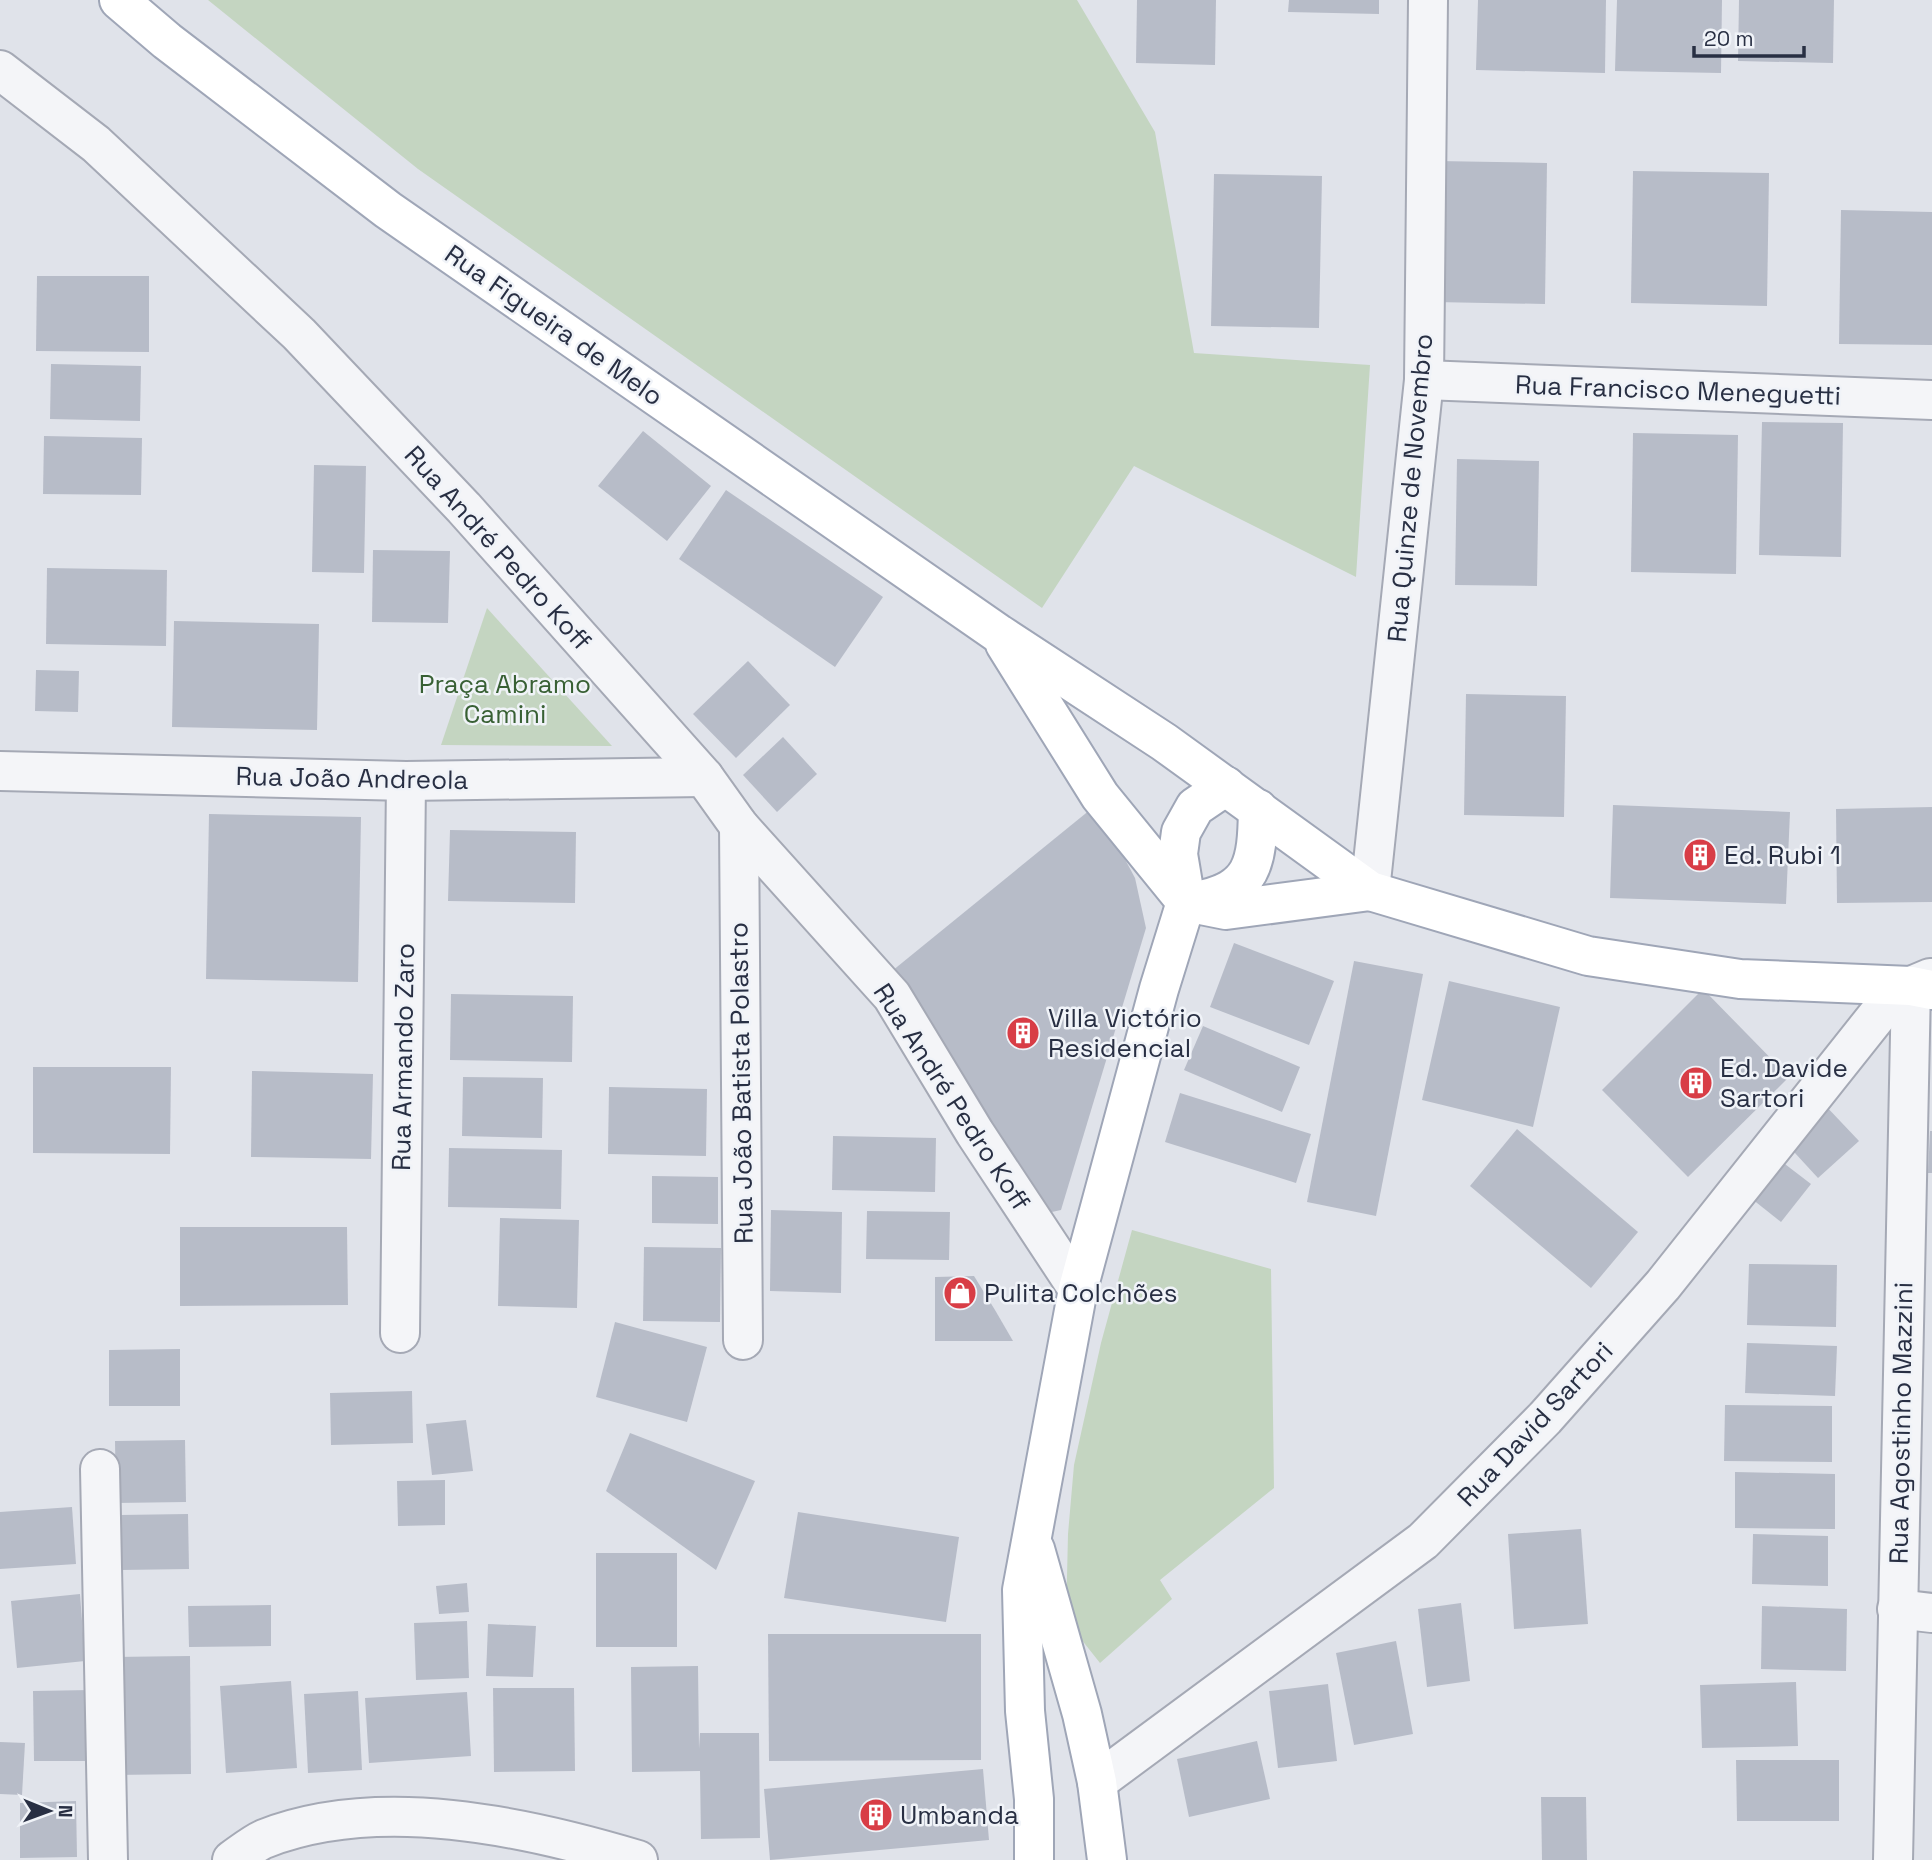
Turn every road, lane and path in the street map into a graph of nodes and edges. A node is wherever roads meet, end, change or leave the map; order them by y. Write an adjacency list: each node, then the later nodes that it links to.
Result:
1 (119, 0): 6 (main road, Rua Figueira de Melo)
2 (1428, 0): 4 (street, Rua Quinze de Novembro)
3 (0, 70): 8 (street, Rua André Pedro Koff)
4 (1424, 380): 5 (street, Rua Francisco Meneguetti); 13 (street, Rua Quinze de Novembro)
5 (1932, 400)
6 (999, 634): 10 (main road, Rua Figueira de Melo); 14 (main road, Rua Figueira de Melo)
7 (0, 771): 9 (street, Rua João Andreola)
8 (704, 777): 9 (street, Rua João Andreola); 12 (street, Rua André Pedro Koff)
9 (406, 780): 17 (street, Rua Armando Zaro)
10 (1226, 786): 11 (main road); 14 (main road)
11 (1258, 809): 13 (main road); 14 (main road)
12 (739, 826): 16 (street, Rua André Pedro Koff); 18 (street, Rua João Batista Polastro)
13 (1370, 891): 14 (main road); 15 (main road)
14 (1186, 902): 16 (main road)
15 (1919, 985): 21 (street, Rua Agostinho Mazzini); 22 (street, Rua David Sartori)
16 (1078, 1289): 20 (main road)
17 (400, 1333)
18 (743, 1340)
19 (100, 1469): 23 (street)
20 (1032, 1537): 22 (main road); 26 (main road)
21 (1914, 1611): 28 (street, Rua Agostinho Mazzini)
22 (1097, 1782): 27 (main road)
23 (108, 1860)
24 (232, 1860): 25 (street)
25 (639, 1860)
26 (1034, 1860)
27 (1107, 1860)
28 (1893, 1860)

